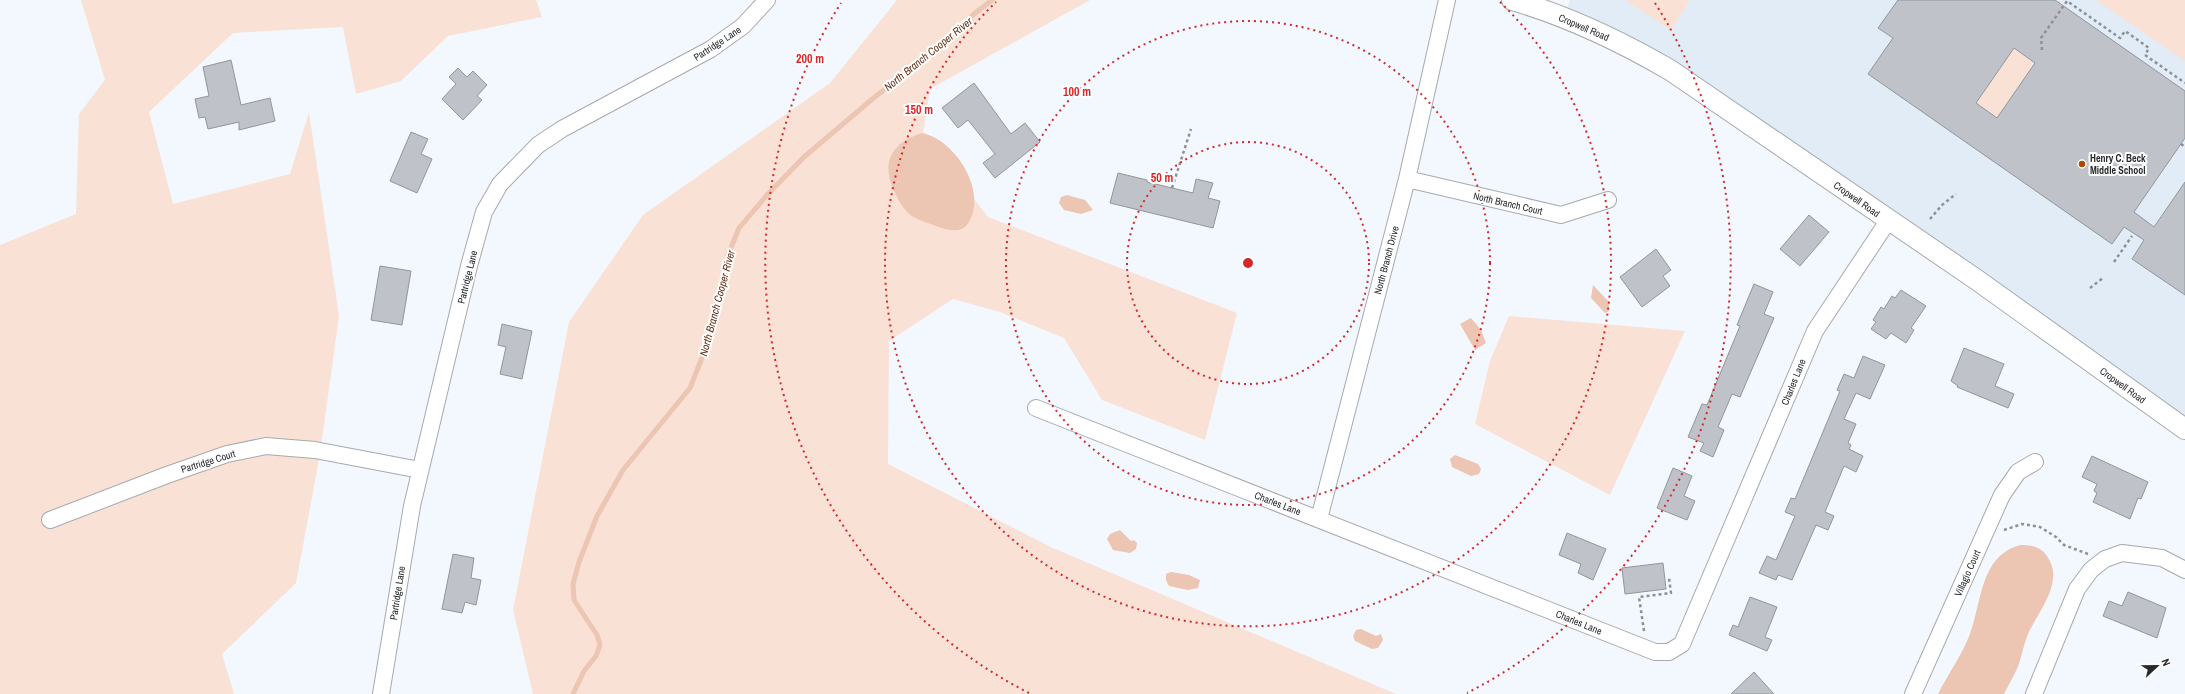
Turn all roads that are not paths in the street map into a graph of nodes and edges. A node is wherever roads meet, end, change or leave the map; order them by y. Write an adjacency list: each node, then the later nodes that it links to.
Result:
1 (767, 0): 10 (street, Partridge Lane)
2 (1447, 0): 4 (street, North Branch Drive)
3 (1512, 0): 6 (street, Cropwell Road)
4 (1407, 179): 5 (street, North Branch Court); 11 (street, North Branch Drive)
5 (1608, 200)
6 (1888, 221): 8 (street, Cropwell Road); 11 (street, Charles Lane)
7 (1036, 408): 11 (street, Charles Lane)
8 (2185, 429)
9 (2035, 462): 15 (street, Villagio Court)
10 (420, 470): 12 (street, Partridge Court); 14 (street, Partridge Lane)
11 (1319, 519)
12 (50, 520)
13 (2185, 570): 16 (street)
14 (380, 694)
15 (1913, 694)
16 (2034, 694)

